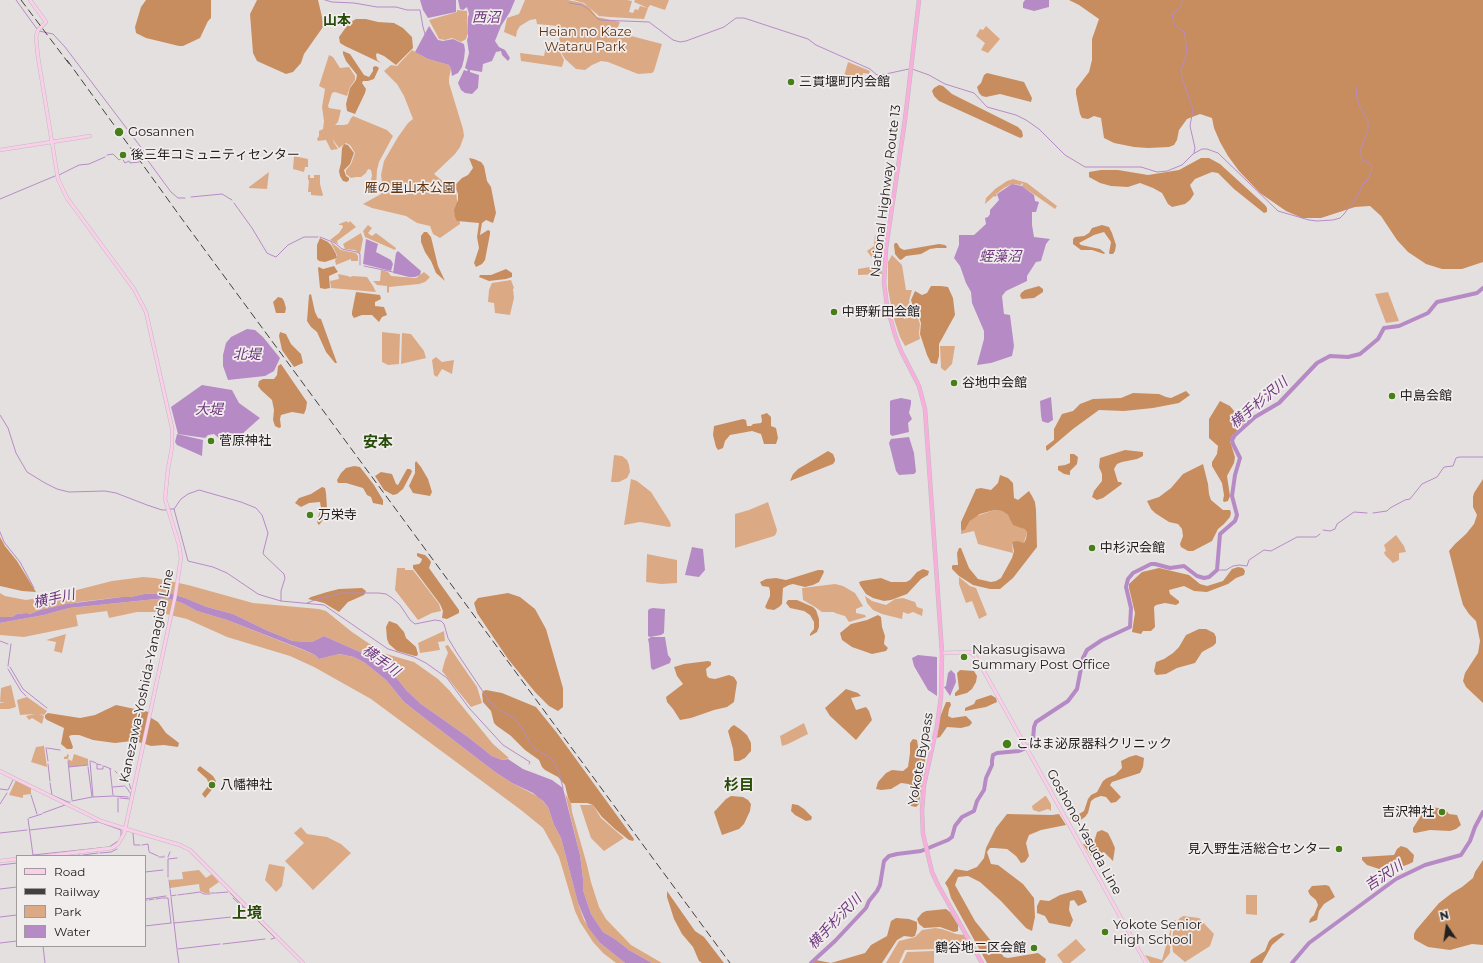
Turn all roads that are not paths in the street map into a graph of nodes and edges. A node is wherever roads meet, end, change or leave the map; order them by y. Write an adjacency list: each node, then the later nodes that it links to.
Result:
1 (30, 0): 4 (main road, Kanezawa-Yoshida-Yanagida Line)
2 (918, 0): 6 (highway, National Highway Route 13)
3 (90, 136): 4 (main road)
4 (52, 142): 5 (main road); 9 (main road, Kanezawa-Yoshida-Yanagida Line)
5 (0, 150)
6 (938, 592): 7 (highway, Yokote Bypass)
7 (942, 653): 14 (highway, Yokote Bypass); 15 (main road, Goshono-Yasuda Line)
8 (0, 770): 9 (main road)
9 (126, 829): 10 (main road, Kanezawa-Yoshida-Yanagida Line); 13 (main road)
10 (54, 855)
11 (16, 859): 12 (main road)
12 (0, 861)
13 (302, 963)
14 (982, 963)
15 (1146, 963)

